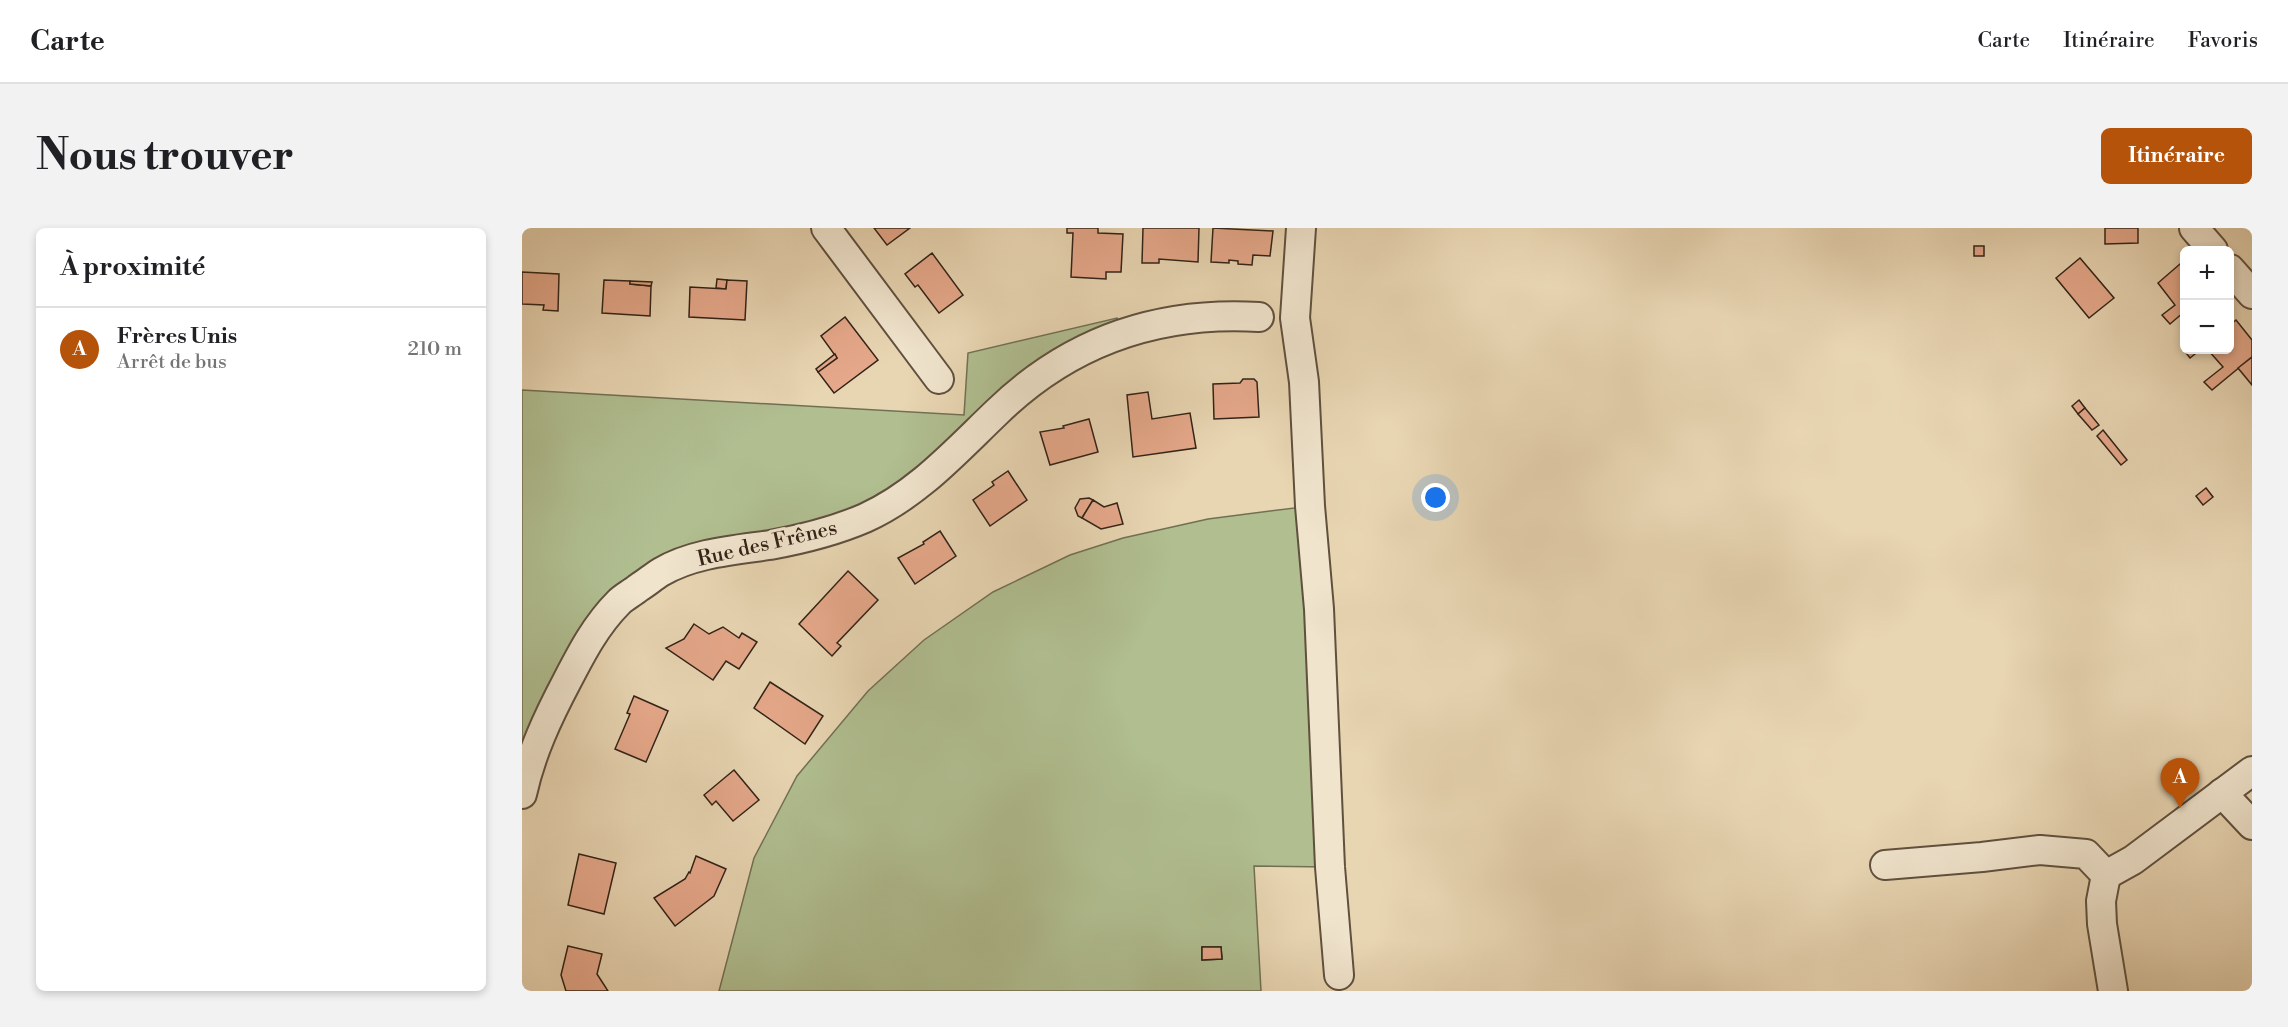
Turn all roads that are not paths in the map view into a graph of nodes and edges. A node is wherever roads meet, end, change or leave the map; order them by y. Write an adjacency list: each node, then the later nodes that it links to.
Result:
1 (826, 228): 6 (street)
2 (1300, 228): 5 (street)
3 (2234, 274): 4 (street)
4 (2252, 294)
5 (1295, 318): 9 (street, Rue des Frênes); 13 (street)
6 (939, 379)
7 (2252, 771): 8 (street)
8 (2222, 793): 10 (street); 12 (street)
9 (522, 794)
10 (2252, 825)
11 (1885, 865): 12 (street)
12 (2106, 875): 14 (street)
13 (1339, 975)
14 (2113, 991)

